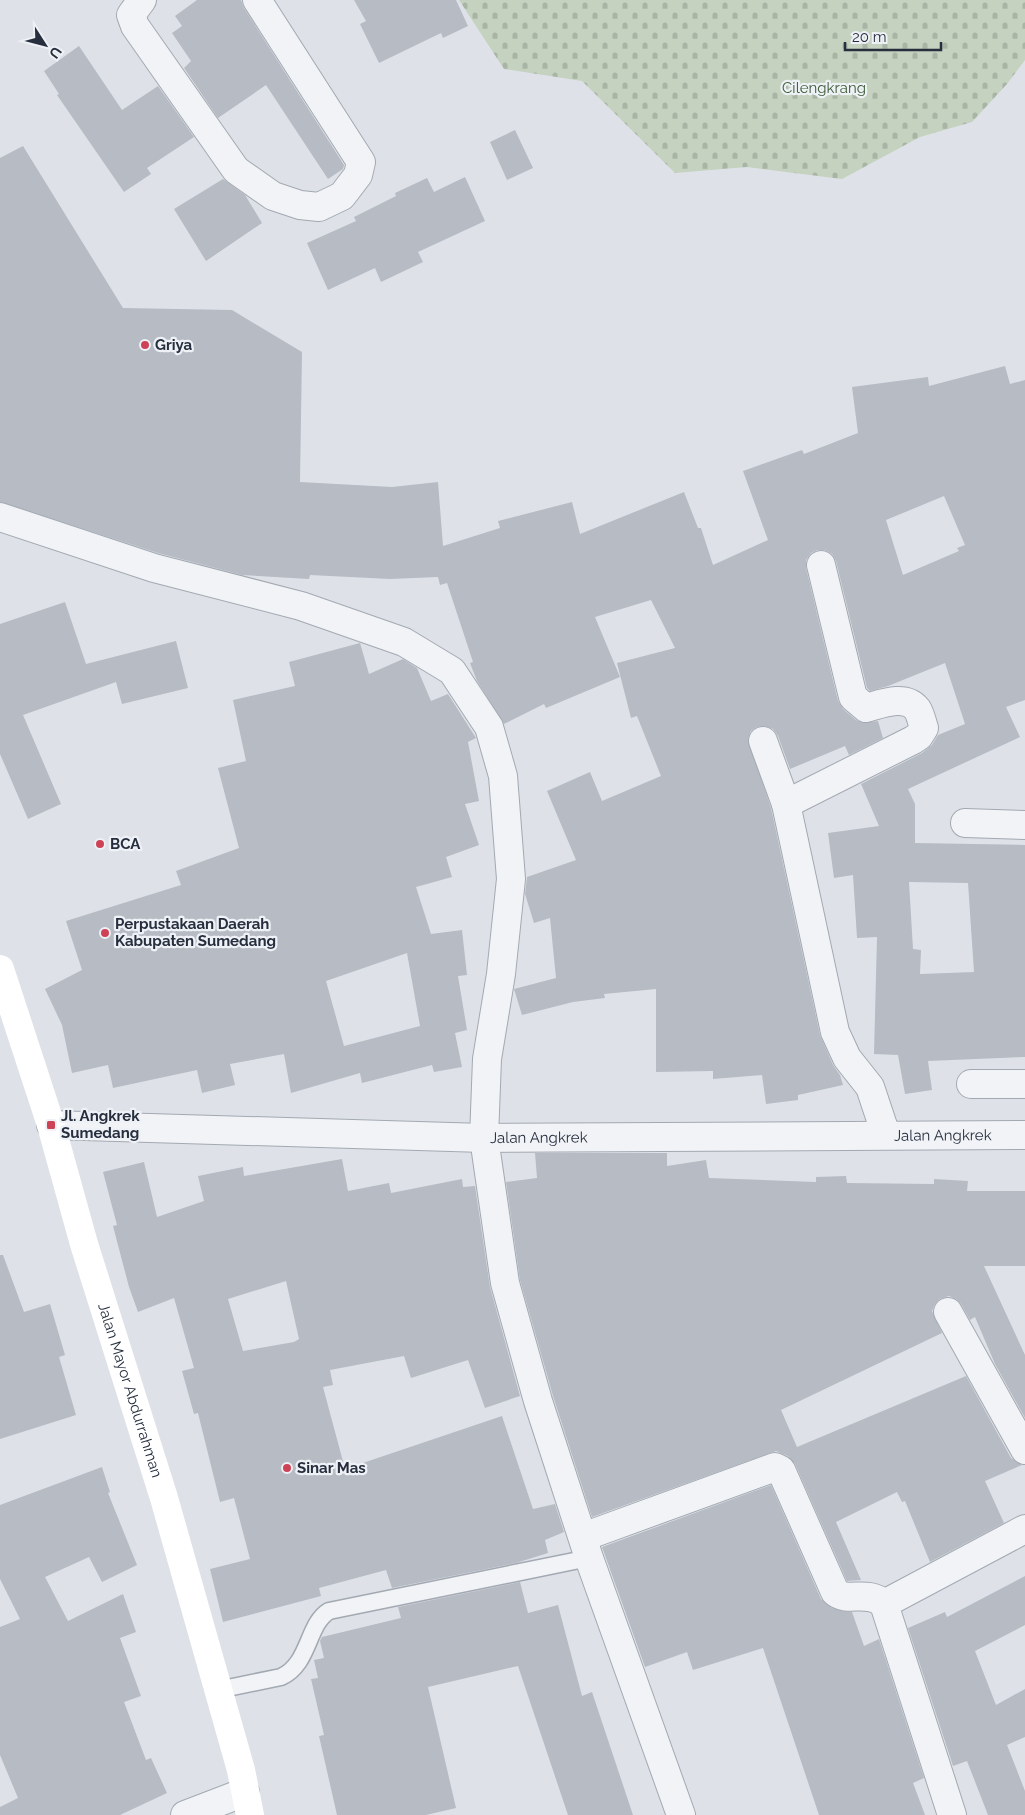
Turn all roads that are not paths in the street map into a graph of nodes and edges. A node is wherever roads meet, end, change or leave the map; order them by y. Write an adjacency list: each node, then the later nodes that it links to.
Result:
1 (142, 0): 2 (street)
2 (257, 0)
3 (0, 517): 15 (street)
4 (821, 565): 6 (street)
5 (762, 741): 6 (street)
6 (786, 804): 13 (street)
7 (965, 823): 8 (street)
8 (1025, 825)
9 (0, 969): 12 (main road, Jalan Mayor Abdurrahman)
10 (971, 1084): 11 (street)
11 (1025, 1084)
12 (52, 1125): 15 (street, Jalan Angkrek); 21 (main road, Jalan Mayor Abdurrahman)
13 (886, 1135): 14 (street, Jalan Angkrek); 15 (street, Jalan Angkrek)
14 (1025, 1135)
15 (484, 1138): 19 (street)
16 (948, 1312): 17 (street)
17 (1025, 1450)
18 (1025, 1529): 20 (street)
19 (586, 1548): 20 (street); 21 (lane); 24 (street)
20 (884, 1604): 25 (street)
21 (218, 1690): 22 (main road, Jalan Mayor Abdurrahman)
22 (248, 1804): 23 (street)
23 (184, 1815)
24 (681, 1815)
25 (952, 1815)

